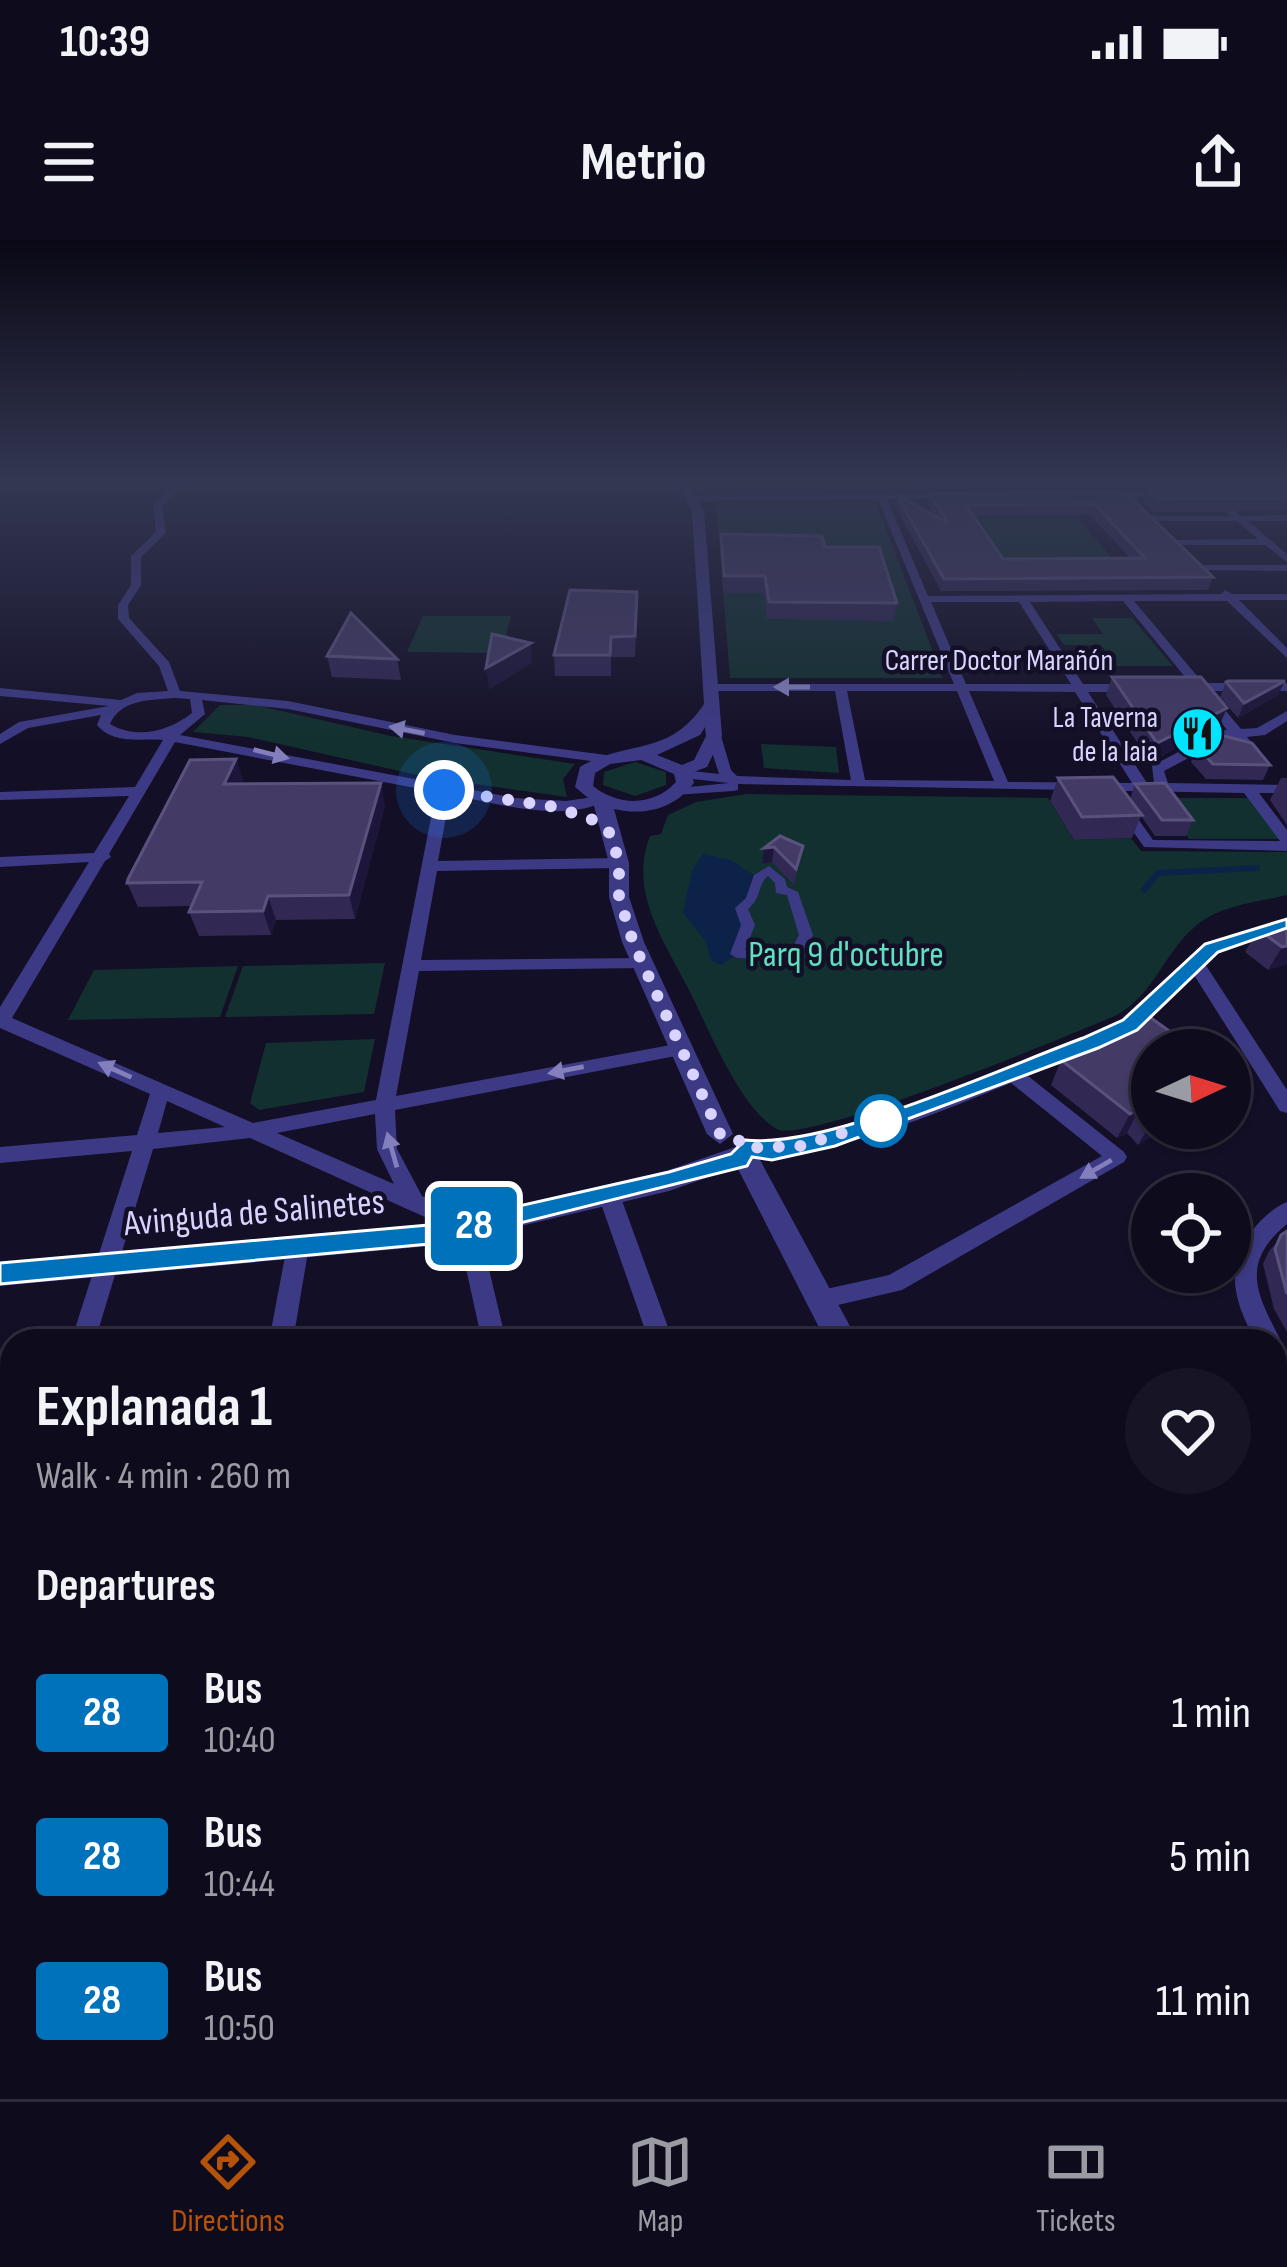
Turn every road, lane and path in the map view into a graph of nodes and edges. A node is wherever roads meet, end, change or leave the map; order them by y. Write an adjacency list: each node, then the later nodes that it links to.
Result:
1 (136, 572): 19 (street)
2 (696, 572): 20 (street)
3 (911, 572): 7 (street)
4 (1204, 572): 5 (street)
5 (1230, 597): 6 (street); 9 (street); 10 (street)
6 (1287, 597)
7 (922, 598): 8 (street); 12 (street)
8 (1022, 598): 9 (street); 17 (street)
9 (1126, 598): 15 (street)
10 (1287, 655)
11 (840, 687): 12 (street, Carrer Doctor Marañón); 20 (street, Carrer Doctor Marañón, one-way to 20); 37 (street)
12 (958, 687): 17 (street, Carrer Doctor Marañón); 38 (street)
13 (1152, 687): 17 (street, Carrer Doctor Marañón)
14 (1176, 687): 15 (street)
15 (1199, 687): 16 (street); 24 (street)
16 (1287, 687)
17 (1082, 688): 31 (street)
18 (0, 692): 22 (street)
19 (175, 694): 21 (street); 22 (street)
20 (710, 696): 27 (street); 29 (street)
21 (196, 700): 25 (street); 30 (street, one-way to 21)
22 (115, 707): 25 (street); 26 (street)
23 (1287, 715): 24 (street)
24 (1237, 733): 32 (street); 43 (street)
25 (168, 734): 28 (street); 33 (street)
26 (5, 736)
27 (714, 736): 34 (street); 35 (street)
28 (233, 746): 33 (street); 44 (street, one-way to 44)
29 (643, 755): 30 (street); 34 (street)
30 (605, 759): 47 (street)
31 (1132, 764): 32 (street); 40 (street)
32 (1157, 770): 41 (street)
33 (152, 771): 45 (street)
34 (681, 779): 35 (street); 36 (street); 48 (street)
35 (734, 780): 36 (street)
36 (766, 783): 37 (street)
37 (860, 784): 38 (street)
38 (1004, 786): 39 (street)
39 (1108, 787): 40 (street); 51 (street)
40 (1142, 787): 41 (street)
41 (1162, 787): 42 (street)
42 (1248, 788): 43 (street); 51 (street)
43 (1285, 789)
44 (444, 790): 49 (street); 55 (street)
45 (140, 791): 46 (street); 52 (street)
46 (0, 796)
47 (601, 801): 48 (street); 49 (street); 50 (street)
48 (655, 804): 54 (street)
49 (555, 807): 50 (street)
50 (611, 834): 54 (street)
51 (1287, 843)
52 (103, 857): 53 (street); 62 (street)
53 (0, 862)
54 (619, 863): 55 (street); 58 (street)
55 (430, 866): 60 (street)
56 (769, 870): 56 (street)
57 (1287, 924): 59 (street, Avinguda de Salinetes)
58 (642, 963): 60 (street); 64 (street)
59 (1196, 964): 65 (street, Avinguda de Salinetes); 68 (street)
60 (411, 966): 67 (street)
61 (0, 975): 62 (street)
62 (28, 978): 63 (street)
63 (1, 1021): 66 (street, one-way to 63)
64 (681, 1048): 67 (street, one-way to 67); 71 (street)
65 (1012, 1074): 71 (street, Avinguda de Salinetes); 80 (street, one-way to 80)
66 (161, 1090): 69 (street); 70 (street)
67 (385, 1104): 69 (street); 74 (street, one-way to 67)
68 (1287, 1106)
69 (255, 1129): 70 (street); 74 (street)
70 (145, 1142): 72 (street); 78 (street)
71 (733, 1150): 73 (street, Avinguda de Salinetes); 80 (street)
72 (0, 1154)
73 (609, 1195): 76 (street, Avinguda de Salinetes); 84 (street)
74 (414, 1202): 76 (street)
75 (1287, 1211): 86 (street)
76 (468, 1227): 77 (street, Avinguda de Salinetes); 83 (street)
77 (298, 1246): 78 (street, Avinguda de Salinetes); 82 (street)
78 (107, 1264): 79 (street, Avinguda de Salinetes); 81 (street)
79 (0, 1274)
80 (821, 1299): 85 (street)
81 (87, 1329)
82 (283, 1329)
83 (491, 1329)
84 (657, 1329)
85 (836, 1329)
86 (1264, 1329)

